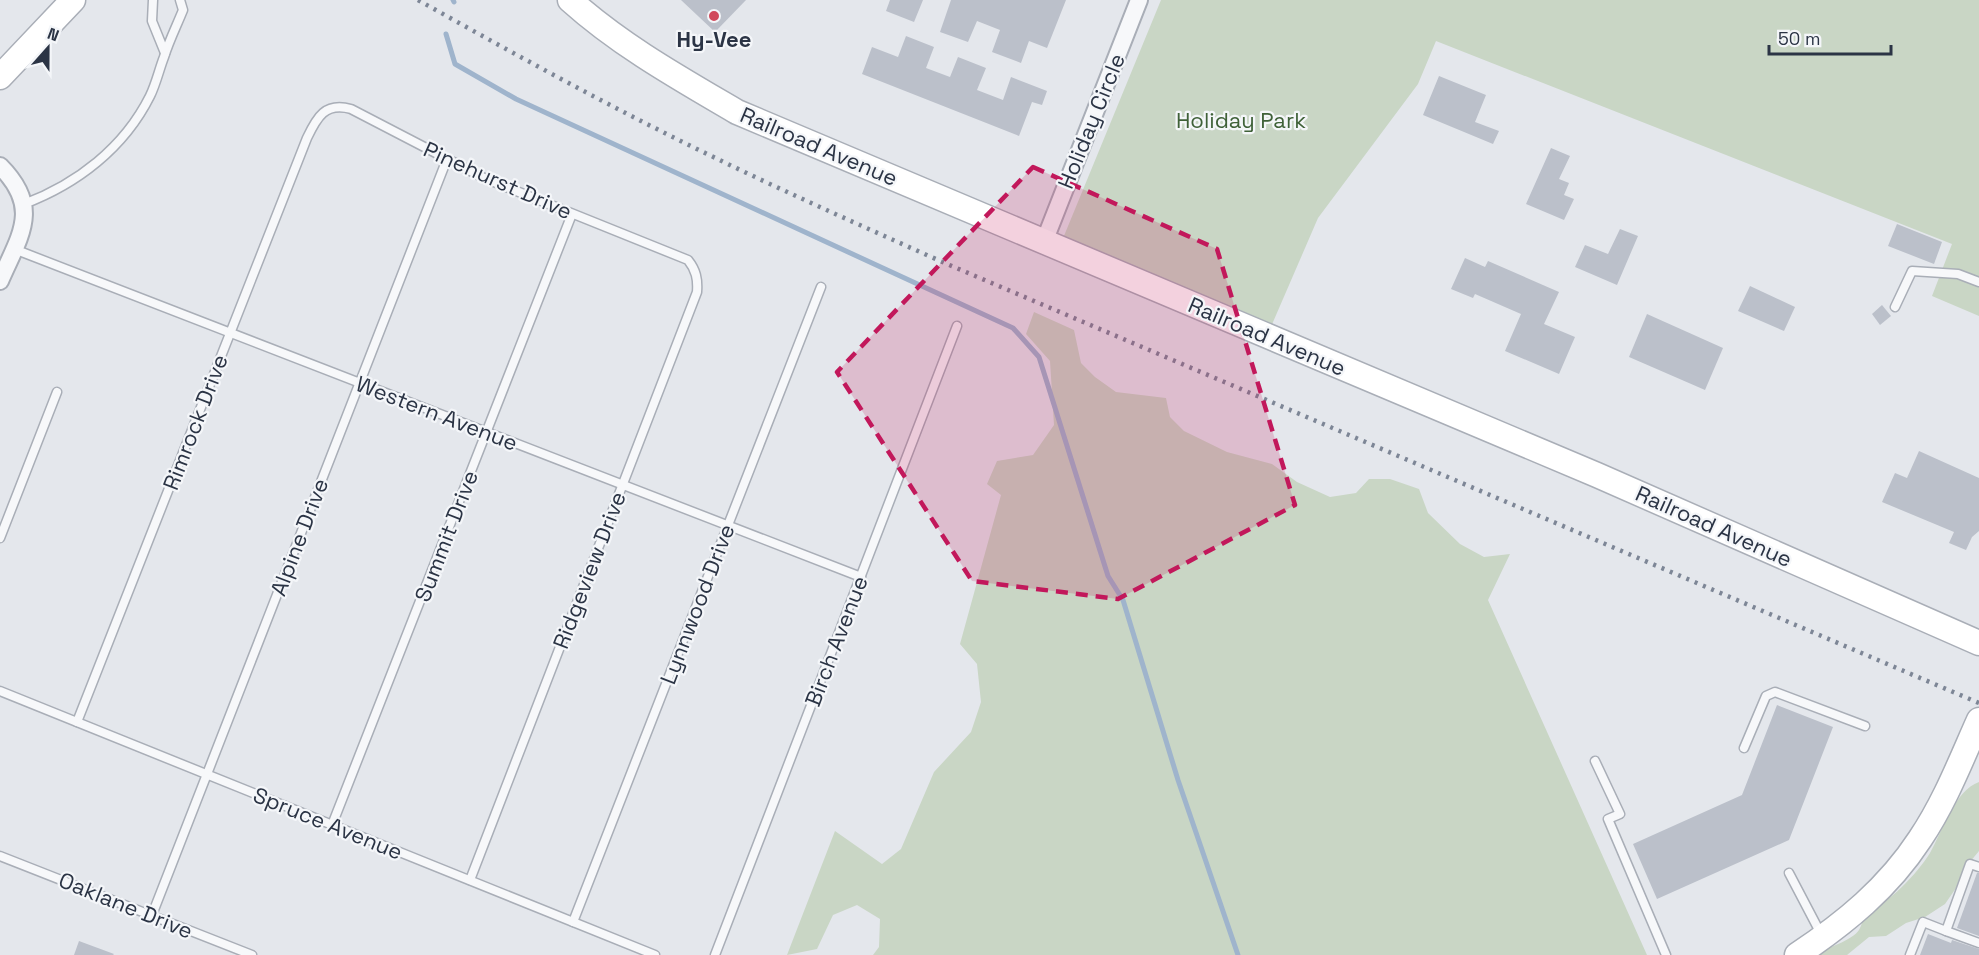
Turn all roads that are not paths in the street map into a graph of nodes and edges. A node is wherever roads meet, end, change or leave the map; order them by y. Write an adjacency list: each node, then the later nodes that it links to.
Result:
1 (73, 0): 7 (main road)
2 (153, 0): 6 (lane)
3 (180, 0): 6 (lane)
4 (570, 0): 13 (main road, Railroad Avenue)
5 (1139, 0): 13 (street, Holiday Circle)
6 (165, 53): 11 (lane)
7 (0, 77)
8 (314, 123): 9 (lane, Pinehurst Drive); 21 (lane, Rimrock Drive)
9 (447, 159): 12 (lane, Pinehurst Drive); 22 (lane, Alpine Drive)
10 (0, 166): 11 (street)
11 (24, 204): 14 (street)
12 (572, 214): 15 (lane, Pinehurst Drive); 24 (lane, Summit Drive)
13 (1044, 242): 29 (main road, Railroad Avenue)
14 (14, 249): 16 (street); 21 (lane, Western Avenue)
15 (688, 260): 25 (lane, Ridgeview Drive)
16 (0, 281)
17 (1979, 282): 19 (lane)
18 (821, 286): 26 (lane, Lynnwood Drive)
19 (1895, 306)
20 (957, 326): 28 (lane, Birch Avenue)
21 (230, 333): 22 (lane, Western Avenue); 32 (lane, Rimrock Drive)
22 (359, 383): 24 (lane, Western Avenue); 36 (lane, Alpine Drive)
23 (57, 392): 27 (lane)
24 (487, 432): 25 (lane, Western Avenue); 37 (lane, Summit Drive)
25 (621, 485): 26 (lane, Western Avenue); 41 (lane, Ridgeview Drive)
26 (728, 526): 28 (lane, Western Avenue); 43 (lane, Lynnwood Drive)
27 (0, 538)
28 (861, 577): 49 (lane, Birch Avenue)
29 (1979, 643)
30 (0, 691): 32 (lane, Spruce Avenue)
31 (1979, 720): 45 (main road)
32 (77, 722): 36 (lane, Spruce Avenue)
33 (1865, 726): 34 (lane)
34 (1744, 748)
35 (1595, 761): 50 (lane)
36 (207, 774): 37 (lane, Spruce Avenue); 42 (lane, Alpine Drive)
37 (332, 825): 41 (lane, Spruce Avenue)
38 (0, 856): 42 (lane, Oaklane Drive)
39 (1979, 867): 44 (lane)
40 (1789, 873): 45 (lane)
41 (470, 880): 43 (lane, Spruce Avenue)
42 (152, 915): 47 (lane, Oaklane Drive)
43 (573, 922): 48 (lane, Spruce Avenue)
44 (1946, 931): 46 (lane); 52 (lane)
45 (1824, 938): 51 (main road)
46 (1979, 943)
47 (252, 955)
48 (655, 955)
49 (715, 955)
50 (1666, 955)
51 (1797, 955)
52 (1910, 955)

